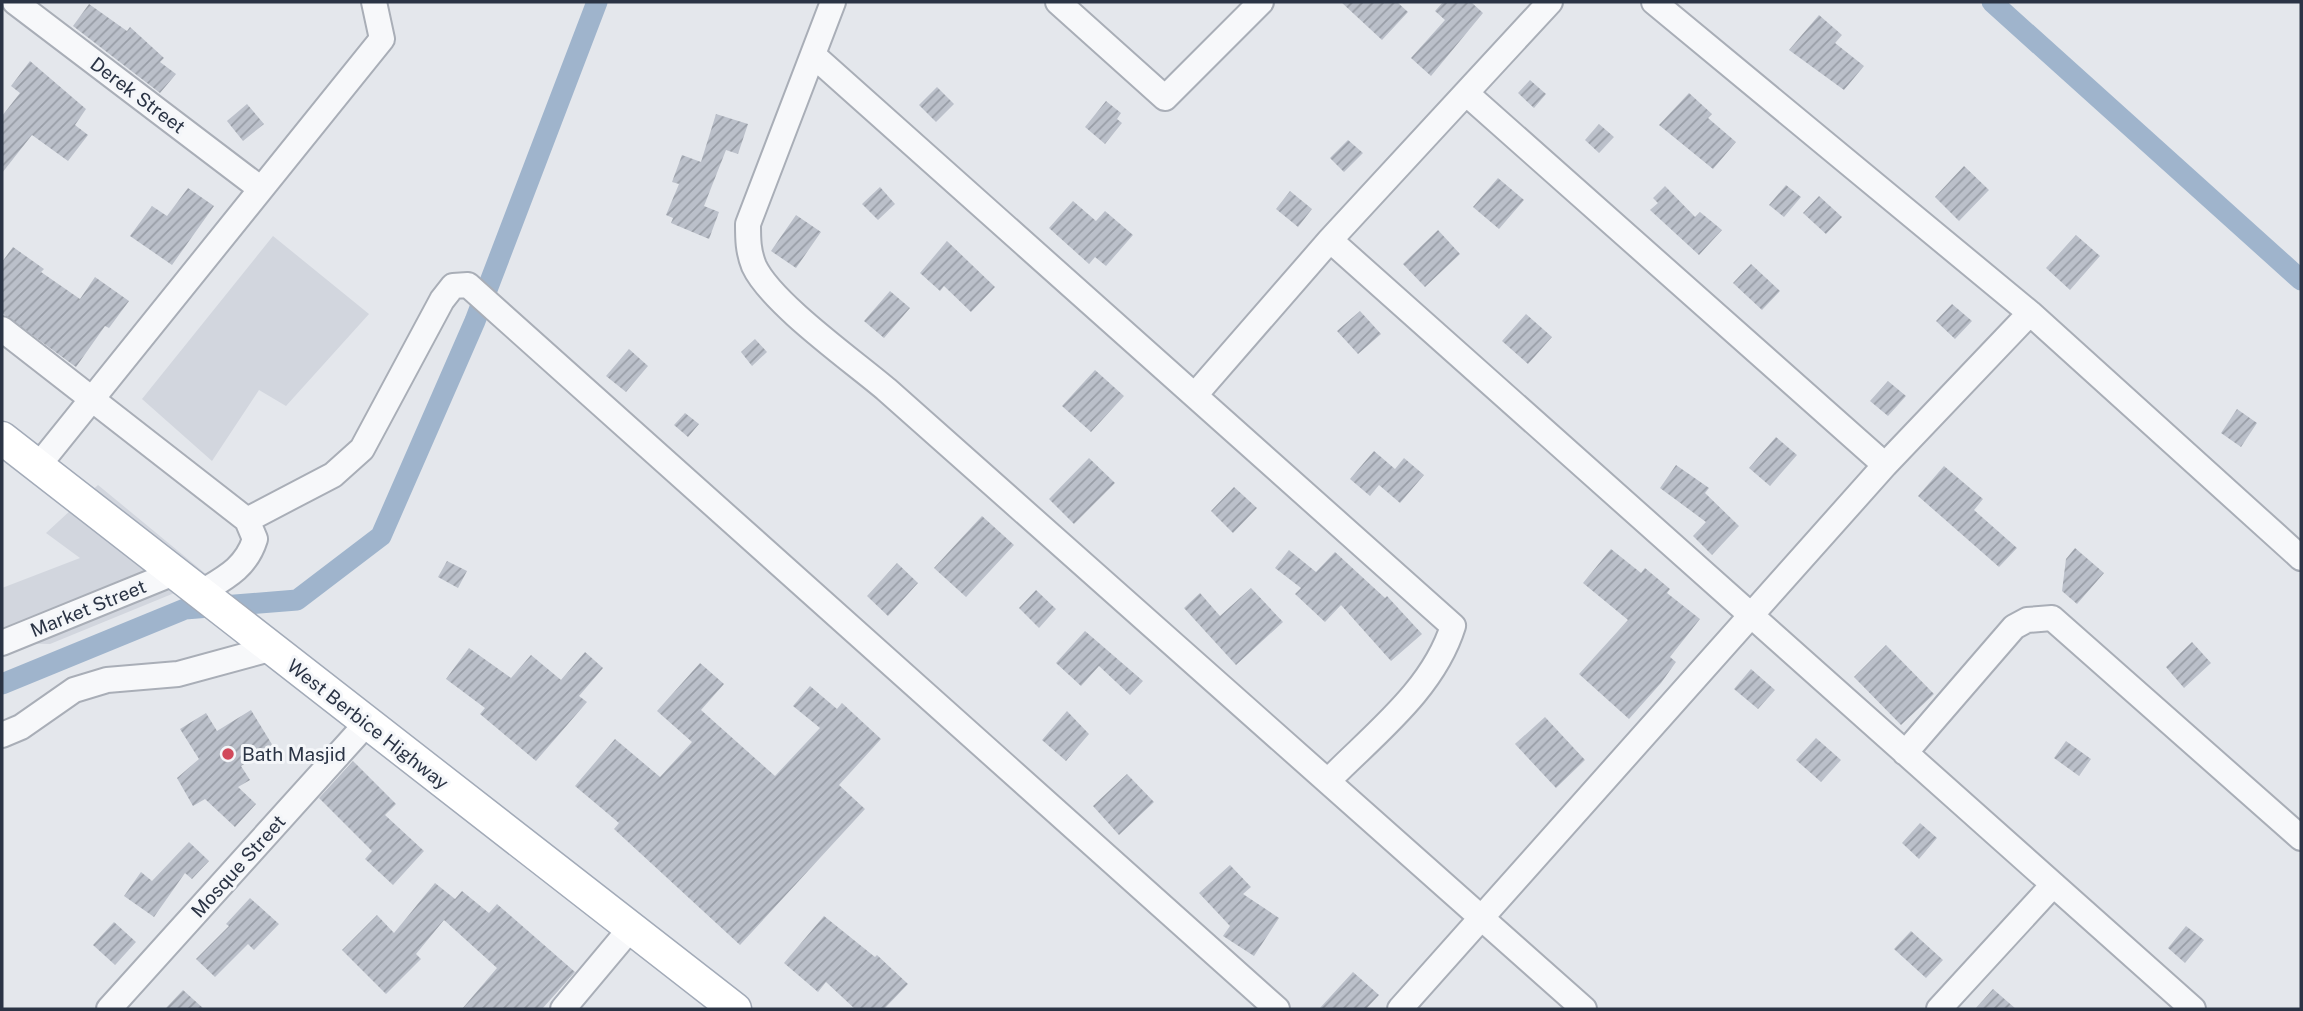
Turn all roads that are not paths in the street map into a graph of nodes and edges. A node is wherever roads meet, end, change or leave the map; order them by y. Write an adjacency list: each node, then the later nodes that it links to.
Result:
1 (15, 2): 10 (street, Derek Street)
2 (374, 2): 10 (street)
3 (833, 2): 8 (street)
4 (1058, 2): 5 (street)
5 (1261, 2)
6 (1550, 2): 9 (street)
7 (1654, 2): 12 (street)
8 (813, 55): 14 (street); 29 (street)
9 (1467, 94): 11 (street); 17 (street)
10 (261, 189): 15 (street)
11 (1330, 240): 14 (street); 23 (street)
12 (2030, 313): 17 (street); 20 (street)
13 (2, 329): 15 (street)
14 (1195, 395): 29 (street)
15 (91, 398): 18 (street); 19 (street)
16 (2, 438): 18 (main road, West Berbice Highway)
17 (1885, 465): 23 (street)
18 (38, 466): 21 (main road, West Berbice Highway)
19 (247, 520): 22 (street); 37 (street)
20 (2301, 558)
21 (174, 573): 22 (main road, West Berbice Highway); 24 (street, Market Street)
22 (204, 596): 25 (main road, West Berbice Highway)
23 (1751, 613): 28 (street); 32 (street)
24 (2, 643)
25 (270, 649): 26 (main road, West Berbice Highway); 27 (street)
26 (367, 723): 33 (main road, West Berbice Highway); 34 (street, Mosque Street)
27 (2, 735)
28 (1905, 752): 30 (street); 31 (street)
29 (1328, 781): 32 (street)
30 (2301, 838)
31 (2053, 885): 40 (street); 41 (street)
32 (1480, 920): 38 (street); 39 (street)
33 (630, 929): 35 (street); 36 (main road, West Berbice Highway)
34 (109, 1009)
35 (563, 1009)
36 (735, 1009)
37 (1277, 1009)
38 (1400, 1009)
39 (1584, 1009)
40 (1939, 1009)
41 (2193, 1009)

